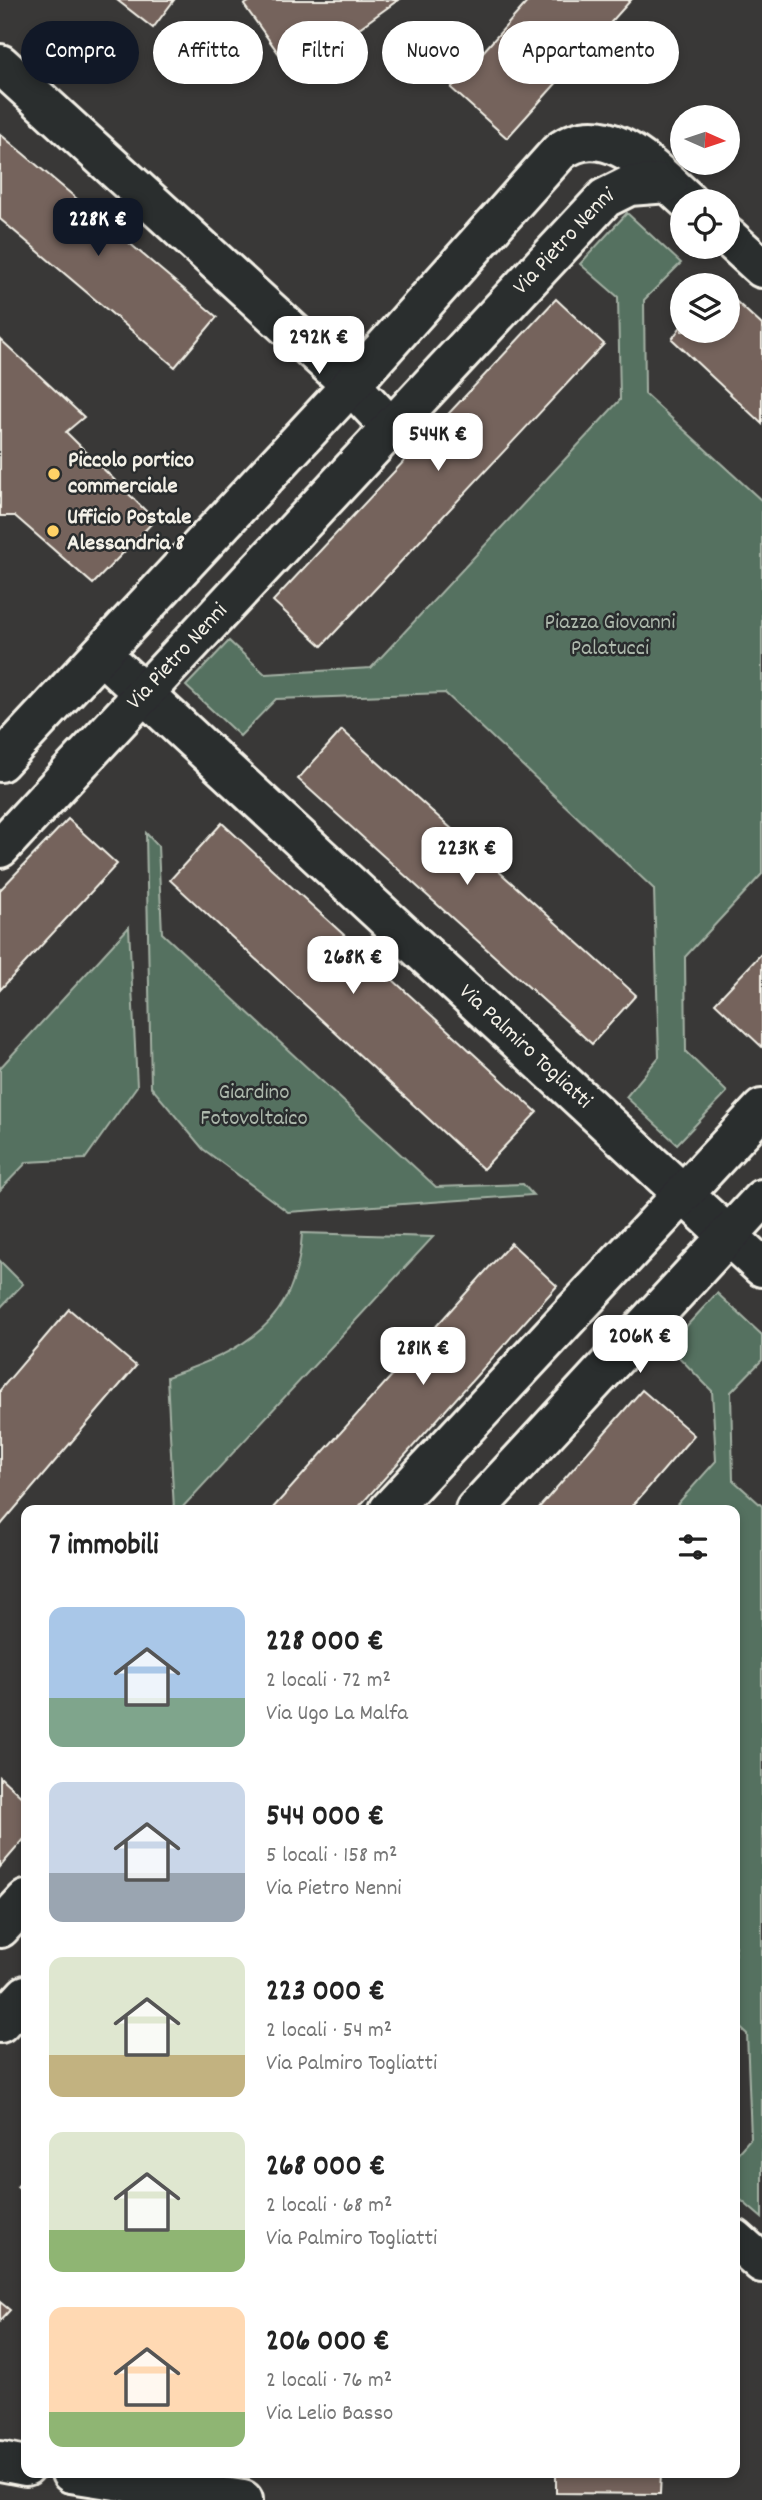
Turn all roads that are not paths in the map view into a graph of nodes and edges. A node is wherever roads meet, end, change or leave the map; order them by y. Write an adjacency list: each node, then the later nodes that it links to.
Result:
1 (0, 64): 6 (street)
2 (674, 189): 6 (street, Via Pietro Nenni)
3 (670, 191): 7 (street, Via Pietro Nenni)
4 (740, 248): 5 (street)
5 (762, 268)
6 (351, 385): 7 (street); 8 (street, Via Pietro Nenni)
7 (392, 429): 9 (street, Via Pietro Nenni)
8 (101, 654): 9 (street, Via Palmiro Togliatti); 10 (street, Via Pietro Nenni)
9 (143, 693): 11 (street, Via Pietro Nenni); 13 (street, Via Palmiro Togliatti)
10 (0, 762)
11 (0, 848)
12 (762, 1110): 13 (street)
13 (683, 1194): 15 (street, Via Palmiro Togliatti); 17 (street)
14 (762, 1199): 15 (street)
15 (727, 1236): 16 (street, Via Palmiro Togliatti); 18 (street)
16 (762, 1267)
17 (394, 1505)
18 (480, 1505)
19 (21, 1905): 20 (street)
20 (0, 1928)
21 (21, 2000): 22 (street)
22 (0, 2023)
23 (740, 2243): 24 (street)
24 (762, 2263)
25 (0, 2461): 26 (street)
26 (21, 2465)
27 (103, 2478): 28 (street)
28 (243, 2500)

